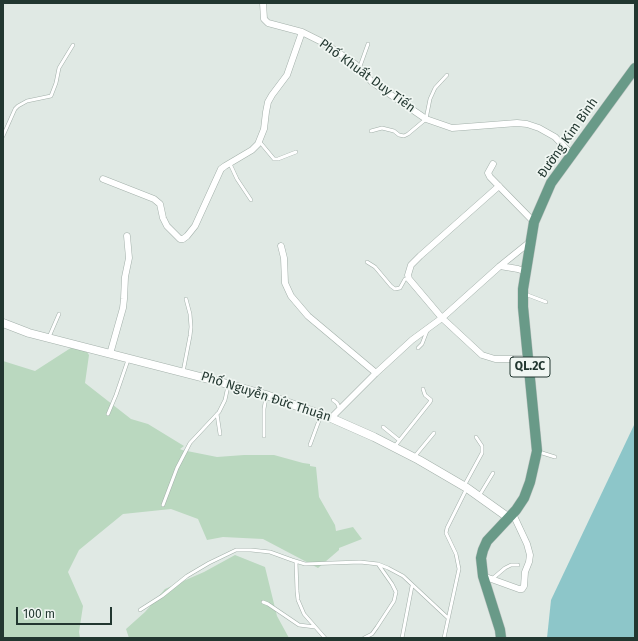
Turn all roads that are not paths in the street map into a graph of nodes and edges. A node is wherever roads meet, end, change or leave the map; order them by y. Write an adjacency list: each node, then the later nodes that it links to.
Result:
1 (263, 3): 2 (street, Phố Khuất Duy Tiến)
2 (302, 32): 6 (street, Phố Khuất Duy Tiến); 11 (street)
3 (368, 44): 6 (lane)
4 (74, 45): 10 (lane)
5 (635, 68): 13 (main road, Đường Kim Bình / QL.2C)
6 (359, 69): 8 (street, Phố Khuất Duy Tiến)
7 (447, 75): 8 (lane)
8 (426, 119): 9 (lane); 13 (street, Phố Khuất Duy Tiến)
9 (371, 131)
10 (3, 136)
11 (259, 142): 12 (lane); 14 (street)
12 (296, 152)
13 (572, 155): 19 (main road, Đường Kim Bình / QL.2C)
14 (229, 163): 16 (street); 18 (lane)
15 (492, 164): 17 (street)
16 (103, 179)
17 (499, 186): 19 (street); 26 (street)
18 (251, 200)
19 (534, 222): 21 (main road, Đường Kim Bình / QL.2C)
20 (127, 236): 36 (street)
21 (531, 241): 24 (street); 25 (main road, Đường Kim Bình / QL.2C)
22 (281, 246): 40 (street)
23 (367, 262): 26 (lane)
24 (500, 266): 25 (street); 31 (street)
25 (526, 272): 27 (main road, Đường Kim Bình / QL.2C)
26 (409, 279): 31 (street)
27 (523, 293): 29 (lane); 38 (main road, Đường Kim Bình / QL.2C)
28 (186, 299): 39 (lane)
29 (546, 302)
30 (59, 314): 34 (lane)
31 (442, 318): 33 (street); 38 (street)
32 (3, 323): 34 (street, Phố Nguyễn Đức Thuận)
33 (428, 329): 35 (lane); 40 (street)
34 (49, 337): 36 (street, Phố Nguyễn Đức Thuận)
35 (418, 348)
36 (110, 354): 37 (street, Phố Nguyễn Đức Thuận)
37 (129, 358): 39 (street, Phố Nguyễn Đức Thuận); 46 (lane)
38 (529, 359): 58 (main road, Đường Kim Bình / QL.2C)
39 (182, 372): 41 (street, Phố Nguyễn Đức Thuận)
40 (376, 373): 45 (street)
41 (228, 384): 43 (street, Phố Nguyễn Đức Thuận); 47 (lane)
42 (423, 389): 55 (lane)
43 (266, 395): 48 (street, Phố Nguyễn Đức Thuận); 53 (lane)
44 (333, 400): 45 (lane)
45 (340, 409): 49 (street)
46 (108, 414)
47 (217, 414): 52 (lane); 64 (lane)
48 (321, 414): 49 (street, Phố Nguyễn Đức Thuận); 56 (lane)
49 (332, 418): 57 (street, Phố Nguyễn Đức Thuận)
50 (383, 427): 55 (lane)
51 (434, 433): 60 (lane)
52 (220, 434)
53 (264, 436)
54 (476, 437): 62 (lane)
55 (399, 440): 57 (lane)
56 (310, 445)
57 (394, 447): 60 (street, Phố Nguyễn Đức Thuận)
58 (537, 451): 59 (lane); 65 (main road, Đường Kim Bình / QL.2C)
59 (554, 457)
60 (414, 458): 62 (street, Phố Nguyễn Đức Thuận)
61 (493, 473): 63 (lane)
62 (465, 487): 63 (street, Phố Nguyễn Đức Thuận); 73 (lane)
63 (479, 496): 65 (street, Phố Nguyễn Đức Thuận)
64 (163, 506)
65 (511, 516): 69 (main road, Đường Kim Bình / QL.2C); 69 (street)
66 (296, 562): 67 (lane); 72 (lane); 74 (lane)
67 (378, 564): 70 (lane); 76 (lane)
68 (518, 565): 69 (lane)
69 (487, 577): 79 (main road, Đường Kim Bình / QL.2C)
70 (412, 586): 73 (lane); 77 (lane)
71 (263, 602): 74 (lane)
72 (140, 610)
73 (448, 618): 78 (lane)
74 (315, 628): 75 (lane)
75 (325, 638)
76 (364, 638)
77 (402, 638)
78 (444, 638)
79 (501, 638)

